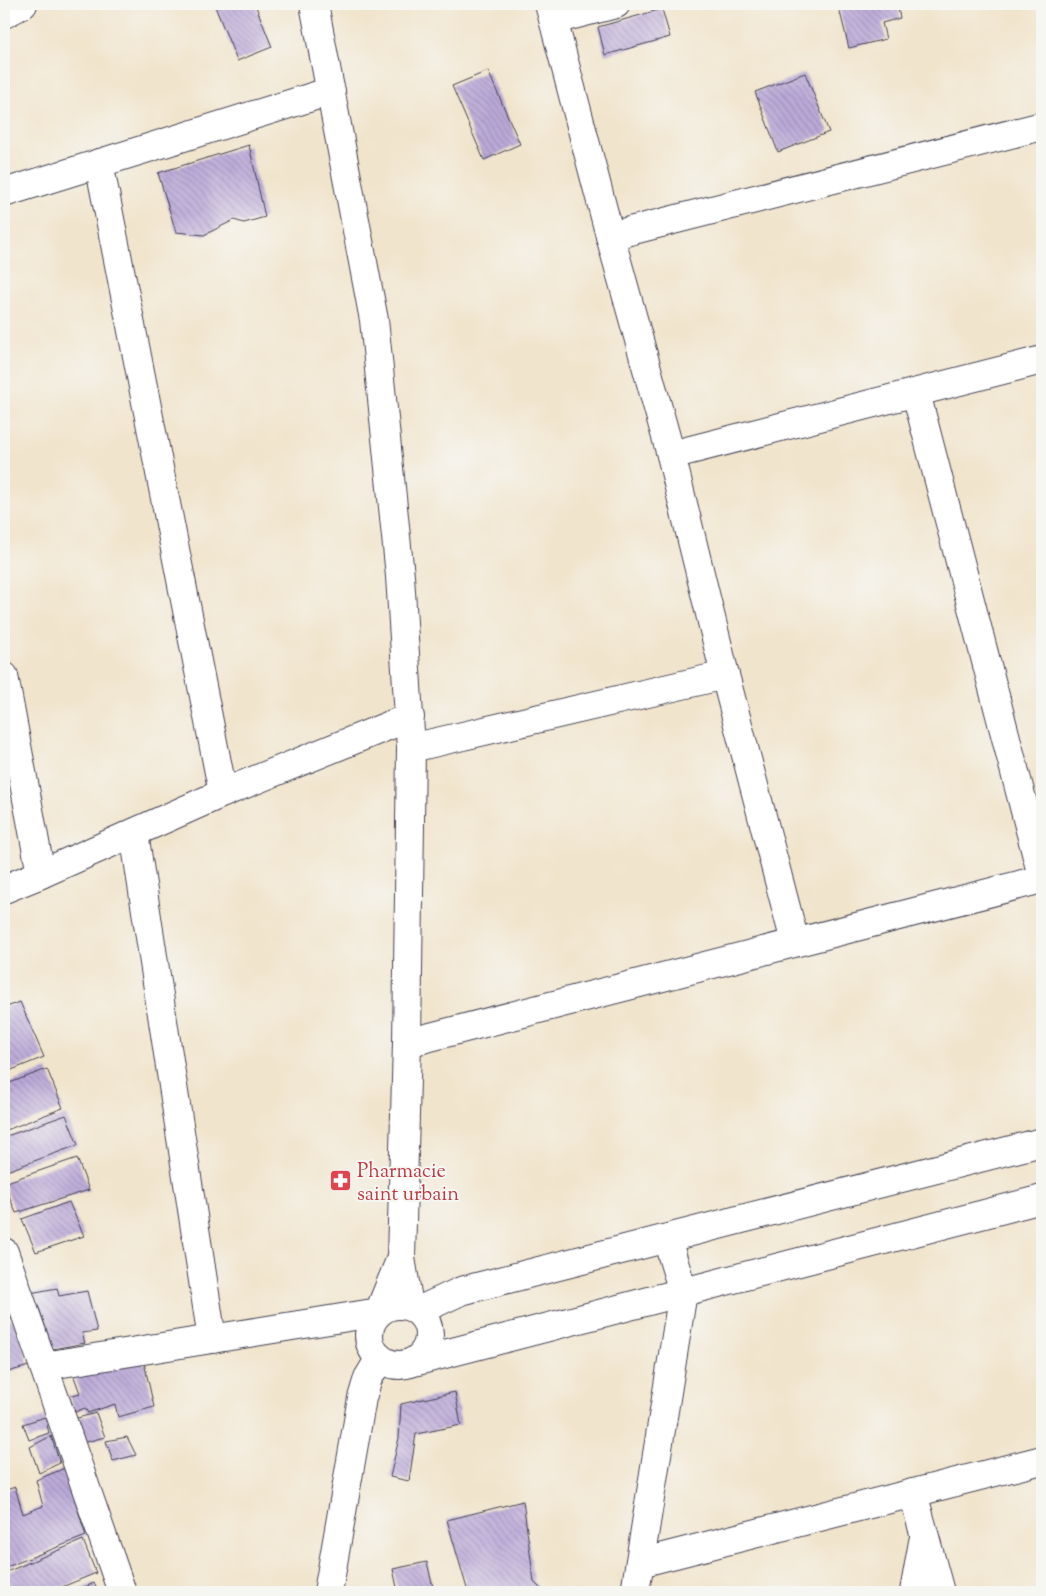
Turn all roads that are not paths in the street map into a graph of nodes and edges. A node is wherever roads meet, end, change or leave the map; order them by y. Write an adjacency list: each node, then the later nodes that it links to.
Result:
1 (23, 4): 5 (street)
2 (314, 4): 6 (street)
3 (616, 4): 4 (street)
4 (552, 12): 10 (street)
5 (4, 14)
6 (331, 91): 8 (street); 16 (street)
7 (1042, 126): 10 (street)
8 (99, 163): 9 (street); 18 (street)
9 (4, 193)
10 (610, 236): 13 (street)
11 (1042, 360): 12 (street)
12 (916, 393): 13 (street); 21 (street)
13 (671, 455): 14 (street)
14 (725, 675): 17 (street); 23 (street)
15 (4, 676): 20 (street)
16 (410, 717): 17 (street); 18 (street)
17 (411, 748): 24 (street)
18 (223, 793): 19 (street)
19 (134, 833): 20 (street); 33 (street)
20 (41, 874): 22 (street)
21 (1042, 877): 23 (street)
22 (4, 889)
23 (795, 942): 24 (street)
24 (407, 1042): 29 (street)
25 (1042, 1142): 27 (street)
26 (1042, 1199): 30 (street)
27 (667, 1239): 30 (street); 31 (street)
28 (4, 1252): 36 (street)
29 (401, 1258): 31 (street); 32 (street)
30 (683, 1292): 35 (street); 40 (street)
31 (413, 1308): 32 (street); 35 (street)
32 (379, 1312): 33 (street); 34 (street)
33 (212, 1339): 36 (street)
34 (380, 1358): 35 (street); 42 (street)
35 (410, 1363)
36 (44, 1366): 41 (street)
37 (1042, 1460): 38 (street)
38 (913, 1493): 39 (street); 40 (street)
39 (924, 1533): 44 (street); 45 (street)
40 (640, 1563): 43 (street)
41 (122, 1592)
42 (328, 1592)
43 (635, 1592)
44 (914, 1592)
45 (940, 1592)

